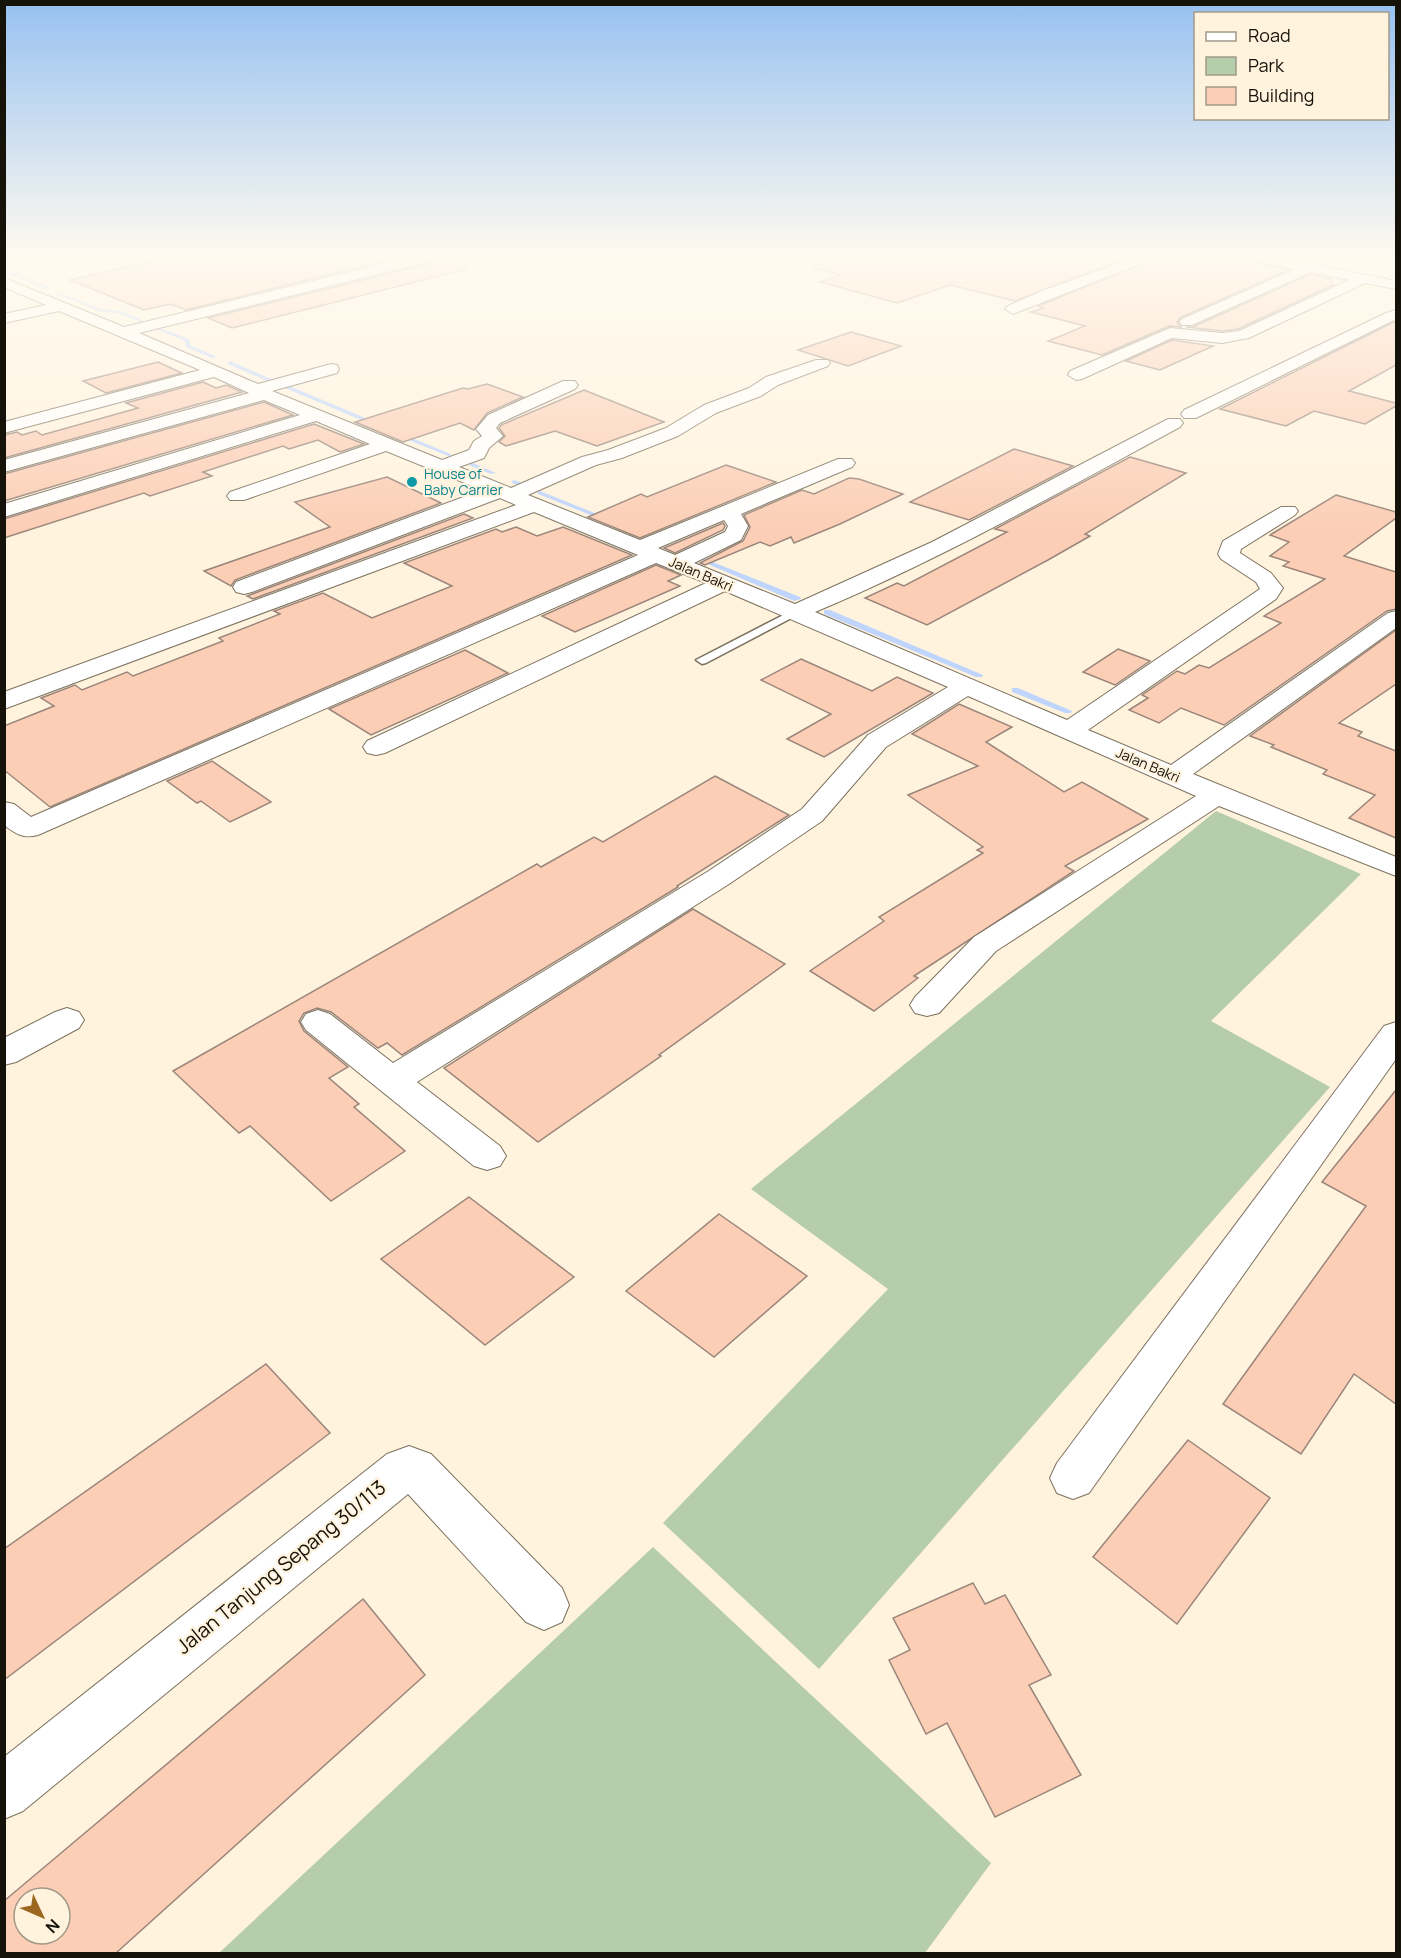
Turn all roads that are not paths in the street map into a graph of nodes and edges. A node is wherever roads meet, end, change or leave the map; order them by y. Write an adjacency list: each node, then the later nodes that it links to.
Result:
1 (164, 349): 6 (street, Jalan Bakri)
2 (1133, 349): 7 (street)
3 (1325, 349): 26 (street)
4 (822, 363): 13 (street)
5 (331, 369): 9 (street)
6 (216, 371): 9 (street, Jalan Bakri); 11 (street)
7 (1076, 375)
8 (569, 384): 16 (street)
9 (261, 392): 10 (street, Jalan Bakri); 15 (street)
10 (318, 415): 12 (street, Jalan Bakri); 20 (street)
11 (4, 428)
12 (388, 444): 16 (street, Jalan Bakri); 18 (street)
13 (592, 460): 17 (street); 17 (street)
14 (845, 463): 21 (street)
15 (4, 466)
16 (442, 466): 17 (street, Jalan Bakri)
17 (499, 490): 19 (street, Jalan Bakri); 25 (street)
18 (237, 496)
19 (534, 504): 23 (street, Jalan Bakri); 30 (street)
20 (4, 511)
21 (729, 511): 23 (street); 23 (street)
22 (1287, 511): 31 (street)
23 (657, 555): 24 (street, Jalan Bakri); 35 (street)
24 (723, 584): 26 (street, Jalan Bakri); 32 (street)
25 (244, 587)
26 (795, 612): 28 (lane); 29 (street, Jalan Bakri)
27 (1396, 618): 33 (street)
28 (702, 660)
29 (966, 687): 31 (street, Jalan Bakri); 42 (street)
30 (4, 701)
31 (1069, 732): 33 (street, Jalan Bakri)
32 (376, 747)
33 (1173, 776): 34 (street, Jalan Bakri)
34 (1217, 795): 36 (street, Jalan Bakri); 37 (street)
35 (4, 810)
36 (1396, 867)
37 (927, 1005)
38 (67, 1020): 41 (street)
39 (318, 1022): 42 (street)
40 (1396, 1035): 44 (street)
41 (4, 1053)
42 (393, 1080): 43 (street)
43 (487, 1156)
44 (1073, 1478)
45 (544, 1605): 46 (street, Jalan Tanjung Sepang 30/113)
46 (4, 1792)

